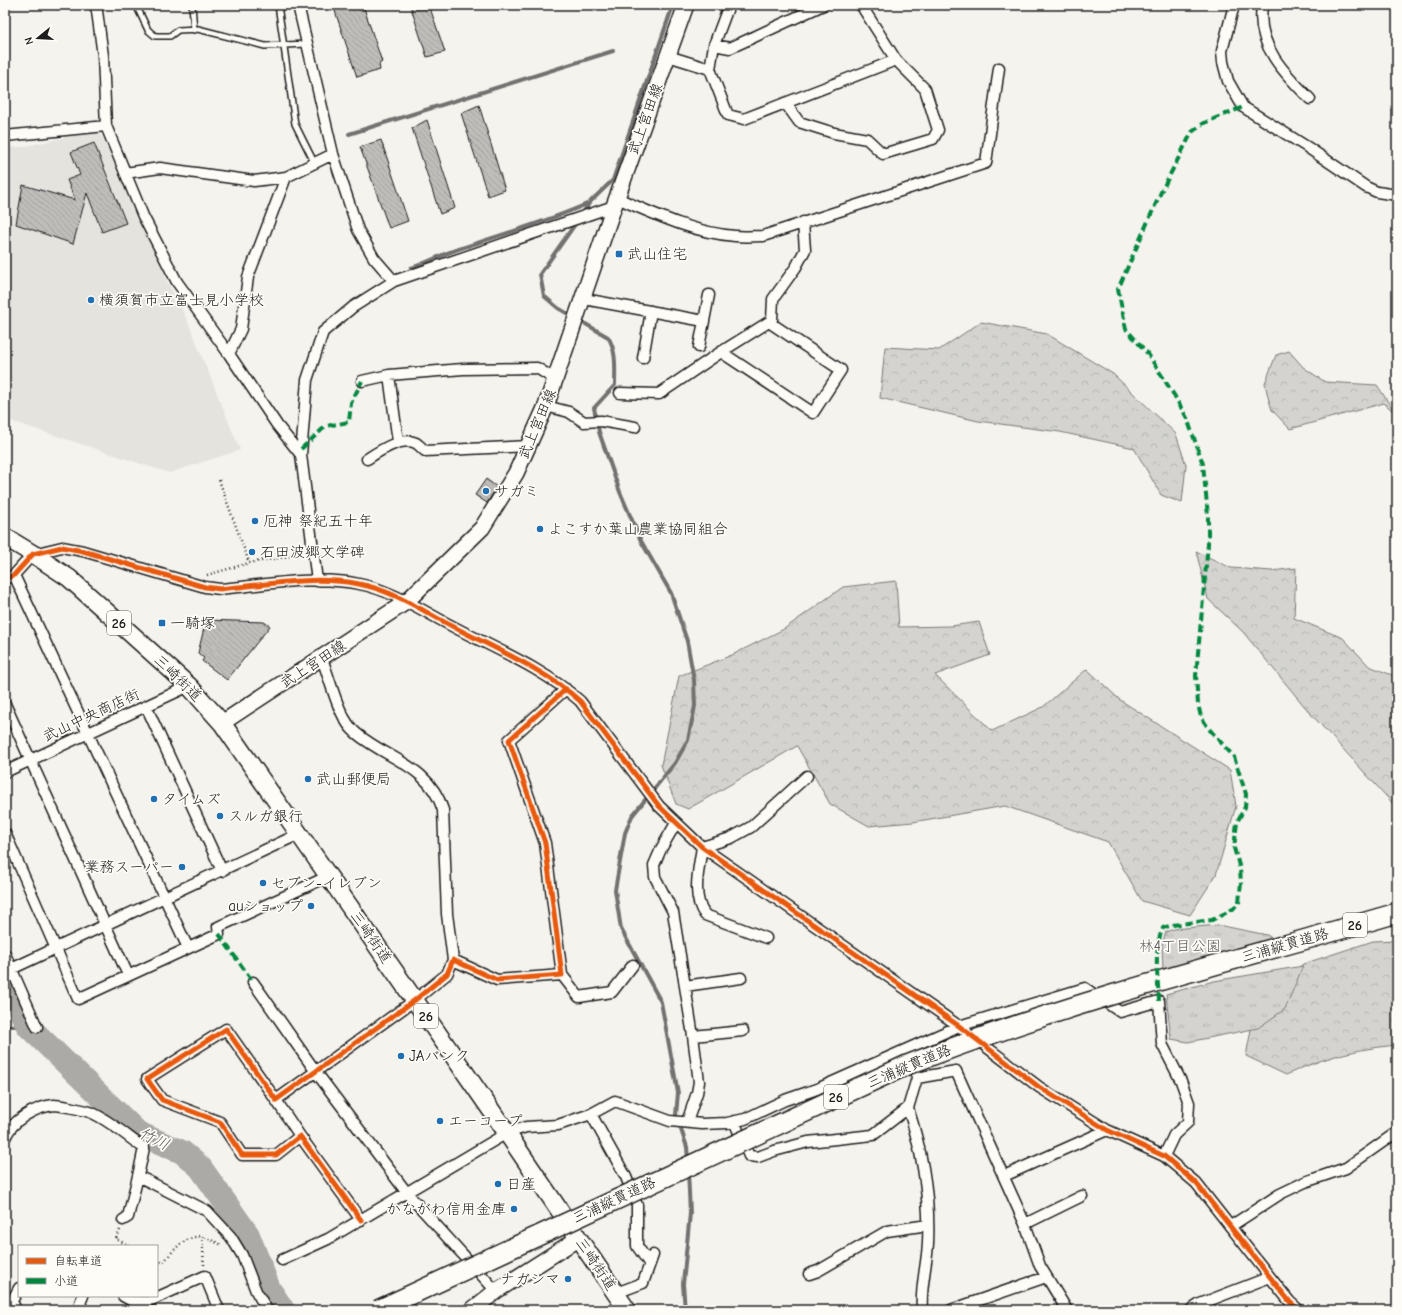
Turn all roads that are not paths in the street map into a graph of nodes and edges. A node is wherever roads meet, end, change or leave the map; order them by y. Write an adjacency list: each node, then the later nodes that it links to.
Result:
1 (94, 5): 22 (street)
2 (132, 5): 12 (lane)
3 (192, 5): 12 (lane)
4 (278, 5): 14 (lane)
5 (298, 5): 13 (street)
6 (686, 5): 16 (main road, 武上宮田線)
7 (729, 5): 15 (street)
8 (823, 5): 15 (street)
9 (861, 5): 17 (street)
10 (1234, 5): 28 (street)
11 (1257, 5): 20 (street)
12 (194, 30): 14 (lane)
13 (306, 44): 14 (lane); 24 (street)
14 (284, 45): 25 (lane)
15 (714, 45): 19 (street)
16 (668, 56): 19 (street); 29 (main road, 武上宮田線)
17 (896, 60): 21 (street); 21 (street)
18 (999, 68): 30 (street)
19 (710, 69): 21 (street)
20 (1310, 99)
21 (786, 104)
22 (106, 126): 23 (street); 26 (street)
23 (5, 136)
24 (333, 154): 25 (street); 31 (street)
25 (314, 162): 27 (street)
26 (126, 173): 27 (street); 39 (street)
27 (286, 177): 39 (street)
28 (1397, 195)
29 (615, 202): 30 (street); 31 (street); 33 (main road, 武上宮田線)
30 (803, 222): 36 (street)
31 (394, 281): 49 (street)
32 (709, 295): 35 (street)
33 (584, 299): 34 (street); 42 (main road, 武上宮田線)
34 (651, 311): 35 (street); 40 (street)
35 (704, 320): 37 (street)
36 (769, 322): 38 (street); 38 (street)
37 (699, 348)
38 (721, 352): 44 (street)
39 (230, 354): 49 (street)
40 (643, 358)
41 (389, 375): 42 (street); 43 (street); 47 (street)
42 (556, 380): 45 (main road, 武上宮田線)
43 (362, 381)
44 (620, 393)
45 (546, 406): 46 (street); 48 (main road, 武上宮田線)
46 (635, 427)
47 (398, 442): 48 (street); 50 (street)
48 (529, 446): 55 (main road, 武上宮田線)
49 (300, 455): 54 (street)
50 (367, 460)
51 (5, 537): 52 (main road, 三崎街道 / 26)
52 (33, 554): 53 (street); 54 (street); 57 (main road, 三崎街道 / 26)
53 (9, 577): 62 (street)
54 (317, 581): 55 (street)
55 (406, 602): 56 (main road, 武上宮田線); 58 (street)
56 (322, 659): 61 (main road, 武上宮田線); 81 (street)
57 (189, 686): 60 (street, 武山中央商店街); 61 (main road, 三崎街道 / 26)
58 (566, 689): 66 (street); 85 (street)
59 (5, 704): 63 (street)
60 (146, 706): 62 (street, 武山中央商店街); 70 (street)
61 (222, 723): 68 (main road, 三崎街道 / 26)
62 (87, 734): 63 (street, 武山中央商店街); 72 (street)
63 (30, 760): 64 (street, 武山中央商店街); 74 (street)
64 (5, 772)
65 (807, 776): 69 (street)
66 (676, 823): 69 (street); 88 (street)
67 (5, 833): 79 (street)
68 (299, 834): 70 (street); 71 (main road, 三崎街道 / 26)
69 (702, 847): 76 (street); 90 (street)
70 (222, 871): 72 (street)
71 (329, 876): 78 (street); 89 (main road, 三崎街道 / 26)
72 (164, 898): 74 (street); 78 (street)
73 (1397, 913): 77 (highway, 三浦縦貫道路 / 26)
74 (105, 925): 79 (street); 84 (street)
75 (1397, 925): 77 (highway, 三浦縦貫道路 / 26)
76 (766, 938)
77 (1315, 941): 133 (highway, 三浦縦貫道路 / 26, bridge); 134 (highway, 三浦縦貫道路 / 26)
78 (188, 948): 84 (street)
79 (56, 949): 83 (street); 84 (street)
80 (5, 954): 83 (street)
81 (453, 960): 85 (street); 89 (street)
82 (633, 965): 85 (street)
83 (8, 971): 91 (street)
84 (128, 975)
85 (562, 975)
86 (741, 978): 88 (street)
87 (253, 982): 95 (street)
88 (685, 986): 93 (street)
89 (415, 1000): 95 (street); 104 (main road, 三崎街道 / 26)
90 (959, 1026): 94 (street); 102 (street); 107 (street)
91 (38, 1027)
92 (743, 1031): 93 (street)
93 (693, 1036): 101 (street)
94 (912, 1048): 96 (street); 100 (street)
95 (316, 1072): 97 (street); 110 (street)
96 (917, 1078): 98 (street); 109 (street)
97 (276, 1100): 105 (street); 105 (street)
98 (908, 1108): 100 (street); 115 (street)
99 (591, 1114): 101 (street); 104 (street); 124 (street)
100 (734, 1121): 101 (street)
101 (686, 1122)
102 (1107, 1130): 107 (street); 109 (street)
103 (1397, 1132): 116 (street)
104 (506, 1133): 110 (street); 117 (main road, 三崎街道 / 26)
105 (300, 1136): 113 (street)
106 (5, 1138): 108 (street)
107 (1164, 1156): 116 (street)
108 (138, 1176): 112 (street); 132 (street)
109 (1004, 1176): 114 (street)
110 (407, 1193): 113 (street); 123 (street)
111 (1082, 1196): 114 (street)
112 (124, 1220)
113 (361, 1220): 118 (street)
114 (1025, 1224): 120 (street)
115 (928, 1225): 119 (street); 137 (street)
116 (1231, 1226): 121 (street)
117 (579, 1238): 123 (main road); 124 (main road, 三崎街道 / 26)
118 (282, 1260)
119 (809, 1274)
120 (1046, 1277): 138 (street); 139 (street)
121 (1270, 1277): 140 (street); 141 (street)
122 (18, 1290): 129 (street)
123 (496, 1291): 135 (main road)
124 (616, 1293): 136 (main road, 三崎街道 / 26)
125 (82, 1297): 130 (street)
126 (125, 1297): 127 (street)
127 (157, 1297)
128 (158, 1297): 131 (street)
129 (16, 1310)
130 (83, 1310)
131 (219, 1310)
132 (267, 1310)
133 (378, 1310)
134 (396, 1310)
135 (472, 1310)
136 (627, 1310)
137 (922, 1310)
138 (951, 1310)
139 (1067, 1310)
140 (1191, 1310)
141 (1299, 1310)

